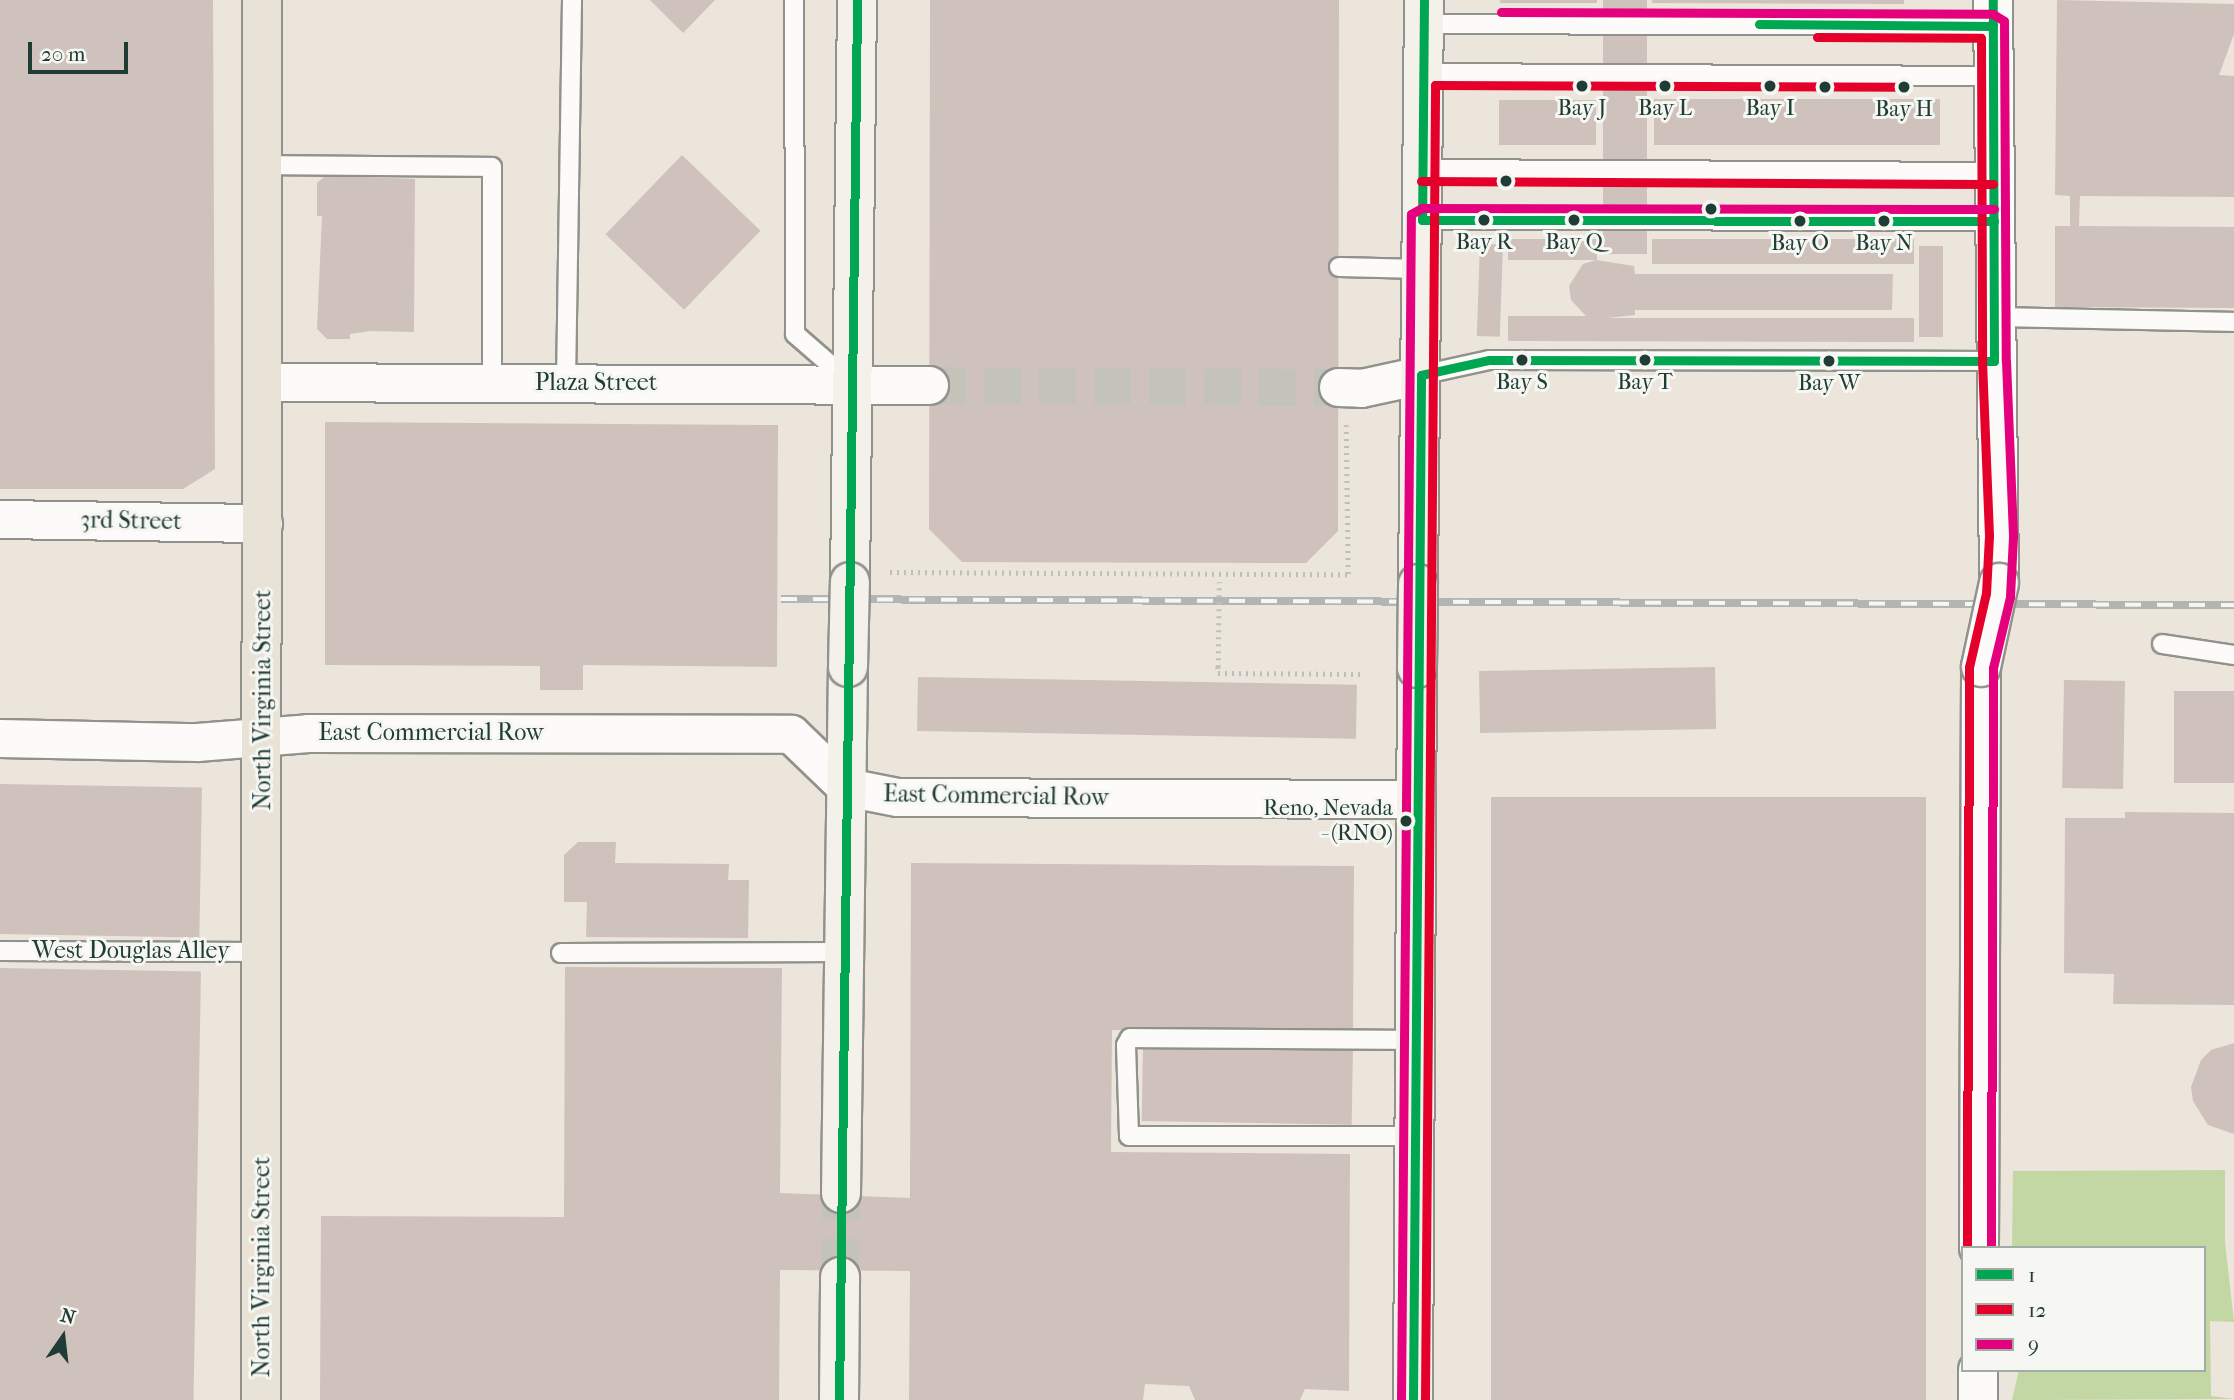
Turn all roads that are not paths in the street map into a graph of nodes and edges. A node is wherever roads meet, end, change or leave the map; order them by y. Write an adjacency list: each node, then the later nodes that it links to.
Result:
1 (262, 0): 9 (main road, North Virginia Street)
2 (572, 0): 22 (lane)
3 (794, 0): 23 (lane)
4 (857, 0): 23 (main road)
5 (1424, 12): 6 (lane); 7 (main road)
6 (1993, 13): 8 (street)
7 (1423, 73): 8 (lane); 10 (main road)
8 (1993, 76): 11 (street)
9 (262, 165): 20 (main road, North Virginia Street); 21 (lane)
10 (1422, 169): 11 (lane); 12 (main road)
11 (1993, 172): 13 (street)
12 (1422, 219): 13 (lane); 15 (main road)
13 (1993, 221): 16 (street)
14 (1339, 267): 15 (lane)
15 (1421, 269): 19 (main road)
16 (1994, 317): 17 (lane); 18 (street)
17 (2234, 322)
18 (1994, 361): 19 (lane); 41 (street, bridge)
19 (1421, 375): 25 (street); 33 (main road, bridge)
20 (264, 382): 21 (street, Plaza Street); 27 (main road, North Virginia Street)
21 (492, 382): 22 (street, Plaza Street)
22 (566, 383): 23 (street, Plaza Street)
23 (853, 385): 24 (street, Plaza Street); 32 (main road, bridge)
24 (929, 385)
25 (1338, 387)
26 (0, 519): 27 (street, 3rd Street)
27 (263, 523): 30 (main road, North Virginia Street)
28 (2162, 644): 29 (lane)
29 (2234, 654)
30 (263, 737): 31 (street, East Commercial Row); 32 (street, East Commercial Row); 35 (main road, North Virginia Street)
31 (0, 738)
32 (846, 787): 33 (street, East Commercial Row); 36 (main road)
33 (1416, 799): 38 (main road)
34 (0, 951): 35 (lane, West Douglas Alley)
35 (262, 952): 44 (main road, North Virginia Street)
36 (843, 952): 37 (lane); 40 (main road)
37 (561, 953)
38 (1415, 1040): 39 (main road); 39 (lane)
39 (1414, 1136): 46 (main road)
40 (841, 1193)
41 (1979, 1246)
42 (840, 1278): 45 (main road)
43 (1978, 1372): 47 (street)
44 (261, 1400)
45 (839, 1400)
46 (1413, 1400)
47 (1978, 1400)

